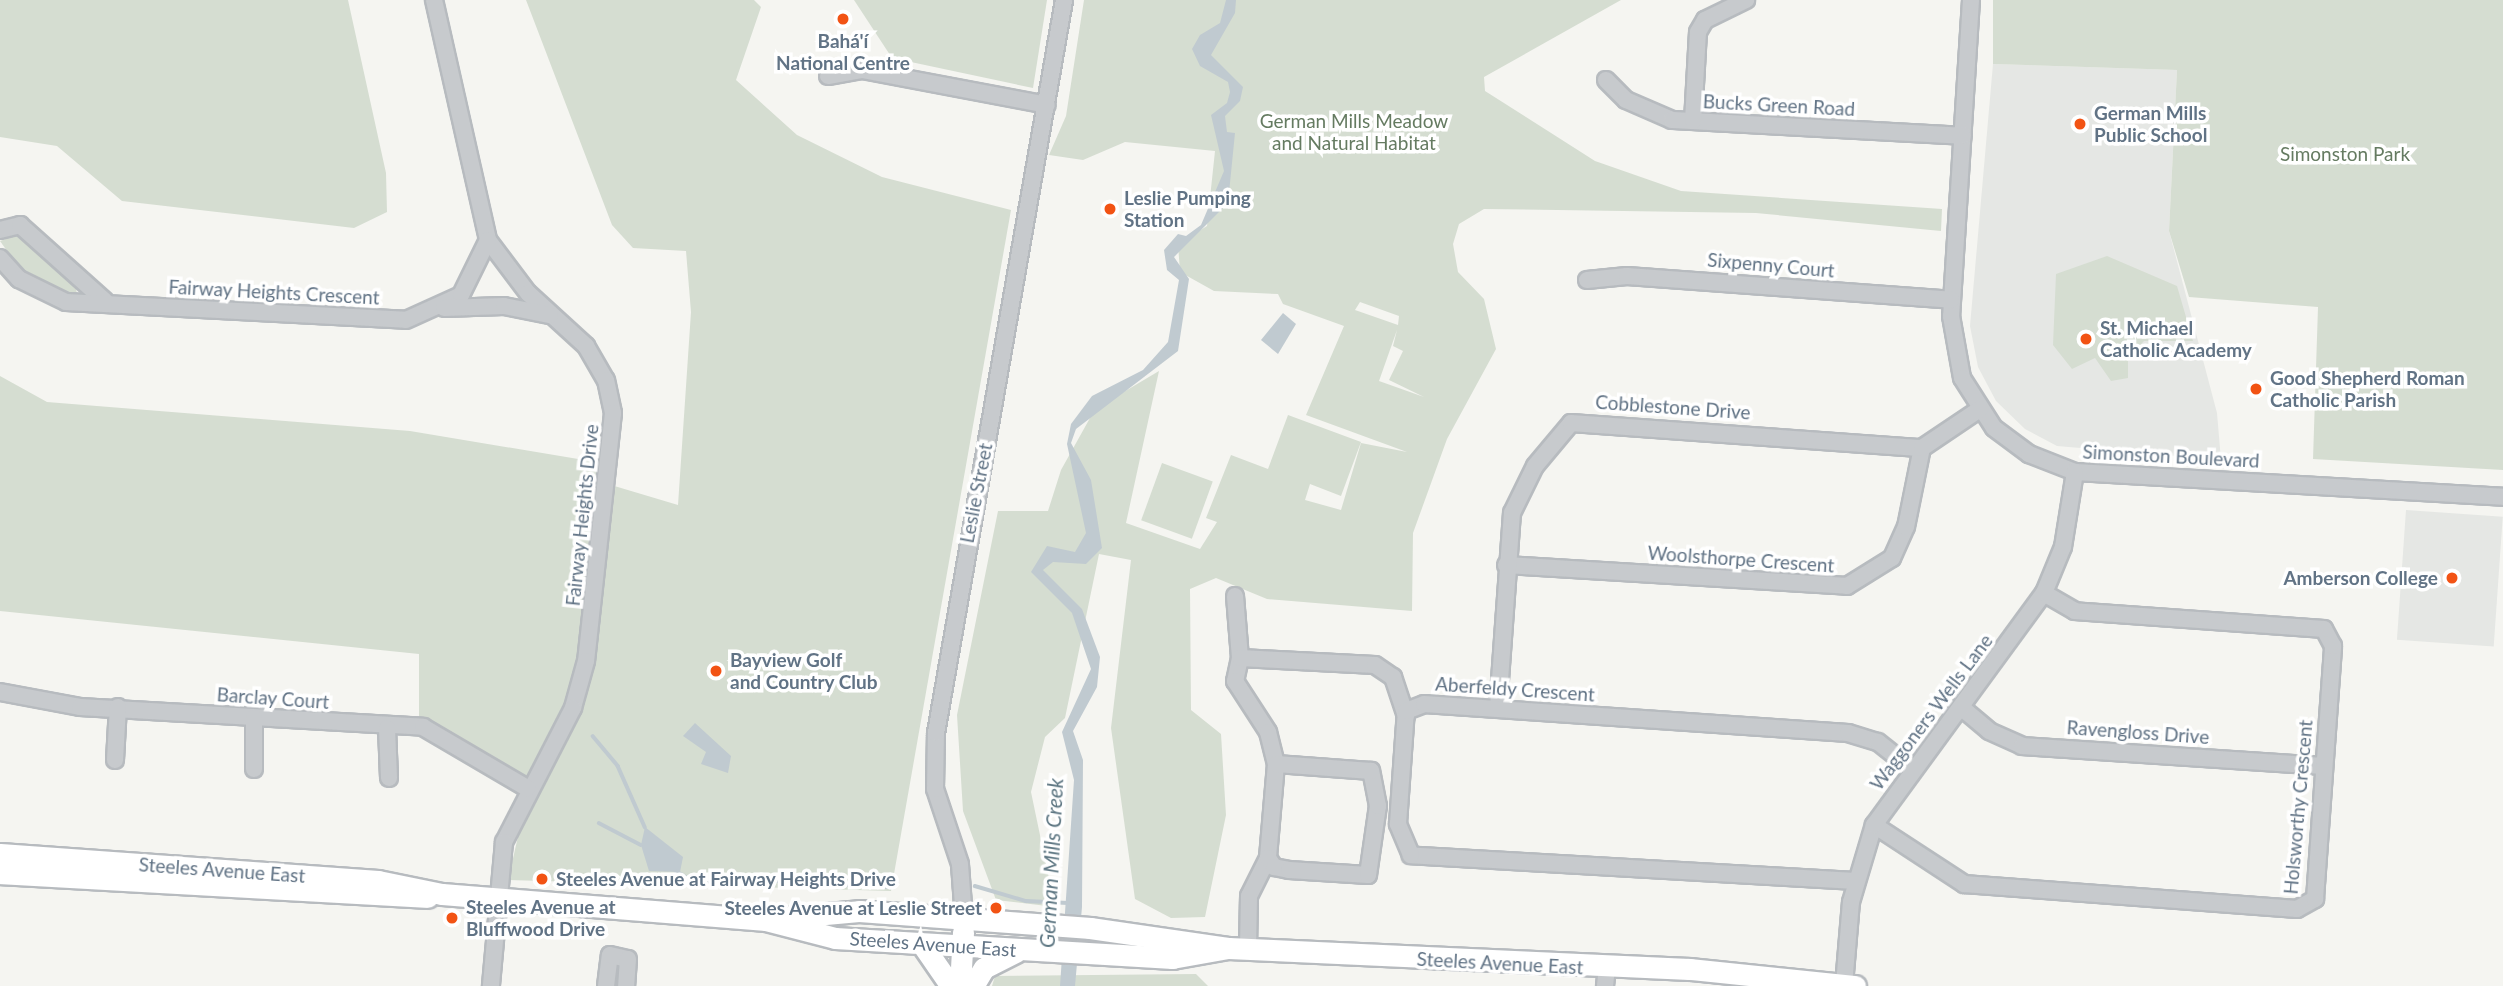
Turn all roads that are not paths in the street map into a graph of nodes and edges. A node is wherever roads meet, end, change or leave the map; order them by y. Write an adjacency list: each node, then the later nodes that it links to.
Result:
1 (434, 0): 11 (street, Fairway Heights Drive)
2 (1064, 0): 7 (street, Leslie Street)
3 (1746, 0): 8 (street)
4 (1971, 0): 9 (street, Simonston Boulevard)
5 (828, 76): 7 (street)
6 (1606, 80): 8 (street, Bucks Green Road)
7 (1047, 105): 47 (street, Leslie Street)
8 (1693, 121): 9 (street, Bucks Green Road)
9 (1963, 136): 14 (street, Simonston Boulevard)
10 (0, 230): 15 (street)
11 (488, 240): 16 (street, Fairway Heights Crescent); 17 (street, Fairway Heights Drive)
12 (0, 258): 15 (street, Fairway Heights Crescent)
13 (1587, 280): 14 (street, Sixpenny Court)
14 (1951, 300): 18 (street, Simonston Boulevard)
15 (105, 301): 16 (street, Fairway Heights Crescent)
16 (438, 309): 17 (street, Fairway Heights Crescent)
17 (553, 315): 39 (street, Fairway Heights Drive)
18 (1980, 409): 19 (street); 20 (street, Simonston Boulevard)
19 (1922, 448): 22 (street, Woolsthorpe Crescent); 22 (street, Cobblestone Drive)
20 (2075, 472): 21 (street, Simonston Boulevard); 23 (street, Waggoners Wells Lane)
21 (2503, 497)
22 (1506, 565): 28 (street, Cobblestone Drive)
23 (2045, 593): 29 (street, Waggoners Wells Lane); 35 (street, Holsworthy Crescent)
24 (1235, 596): 25 (street)
25 (1240, 658): 30 (street); 34 (street)
26 (0, 692): 27 (street, Barclay Court)
27 (118, 707): 31 (street, Barclay Court); 33 (street)
28 (1497, 708): 30 (street, Aberfeldy Crescent); 37 (street, Aberfeldy Crescent)
29 (1962, 708): 35 (street, Ravengloss Drive); 37 (street, Waggoners Wells Lane)
30 (1406, 716): 44 (street)
31 (254, 718): 32 (street, Barclay Court); 36 (street)
32 (387, 728): 38 (street); 39 (street, Barclay Court)
33 (115, 760)
34 (1276, 764): 42 (street); 42 (street)
35 (2323, 766): 40 (street, Holsworthy Crescent)
36 (254, 769)
37 (1912, 769): 40 (street, Waggoners Wells Lane)
38 (388, 778)
39 (527, 788): 46 (street, Fairway Heights Drive)
40 (1874, 825): 44 (street, Waggoners Wells Lane)
41 (0, 854): 45 (main road, Steeles Avenue East)
42 (1268, 858): 51 (street)
43 (0, 873): 45 (main road, Steeles Avenue East)
44 (1856, 881): 54 (street, Waggoners Wells Lane)
45 (442, 894): 46 (main road, Steeles Avenue East)
46 (497, 897): 48 (main road, Steeles Avenue East); 55 (street, Fairway Heights Drive)
47 (964, 919): 48 (main road, Steeles Avenue East); 50 (main road, Leslie Street); 51 (main road, Steeles Avenue East)
48 (766, 920): 49 (main road, Steeles Avenue East)
49 (922, 944): 50 (main road, Steeles Avenue East); 58 (main road)
50 (963, 946): 52 (main road, Steeles Avenue East); 59 (main road, Leslie Street)
51 (1238, 948): 52 (main road, Steeles Avenue East); 53 (main road, Steeles Avenue East)
52 (1032, 951): 60 (main road)
53 (1606, 977): 54 (main road, Steeles Avenue East)
54 (1844, 985): 61 (main road, Steeles Avenue East)
55 (491, 986)
56 (606, 986): 57 (street)
57 (626, 986)
58 (951, 986)
59 (960, 986)
60 (973, 986)
61 (1855, 986)

